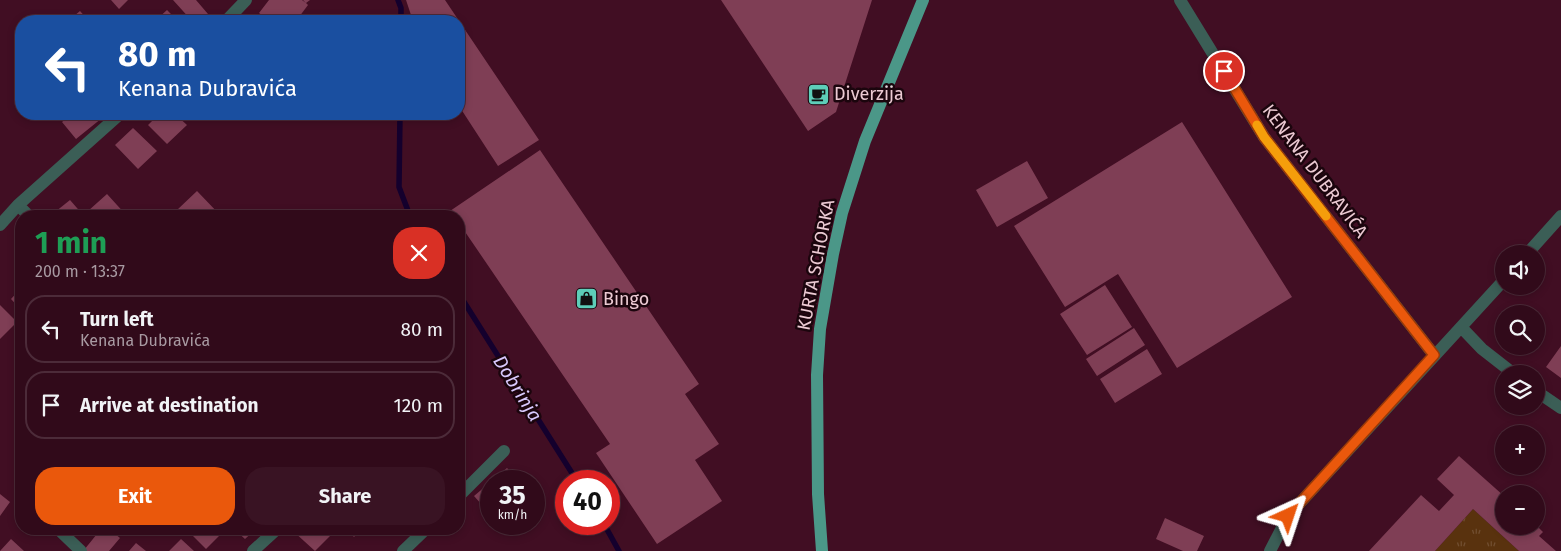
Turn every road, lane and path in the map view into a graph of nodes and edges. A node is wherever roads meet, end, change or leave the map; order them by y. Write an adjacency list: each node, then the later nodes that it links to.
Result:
1 (246, 0): 4 (street)
2 (923, 0): 25 (main road, KURTA SCHORKA)
3 (1180, 0): 13 (street, KENANA DUBRAVIĆA)
4 (232, 15)
5 (113, 120): 6 (street)
6 (18, 205): 7 (street); 9 (street)
7 (23, 210)
8 (1561, 216): 10 (street)
9 (0, 225)
10 (1535, 245)
11 (1495, 290): 12 (street)
12 (1461, 326): 13 (street); 14 (street)
13 (1434, 355): 26 (street)
14 (1502, 365)
15 (1545, 396): 16 (street)
16 (1561, 408)
17 (504, 451): 18 (street)
18 (465, 490)
19 (64, 535): 22 (street)
20 (270, 535): 23 (street)
21 (420, 535): 24 (street)
22 (81, 551)
23 (253, 551)
24 (403, 551)
25 (822, 551)
26 (1270, 551)

